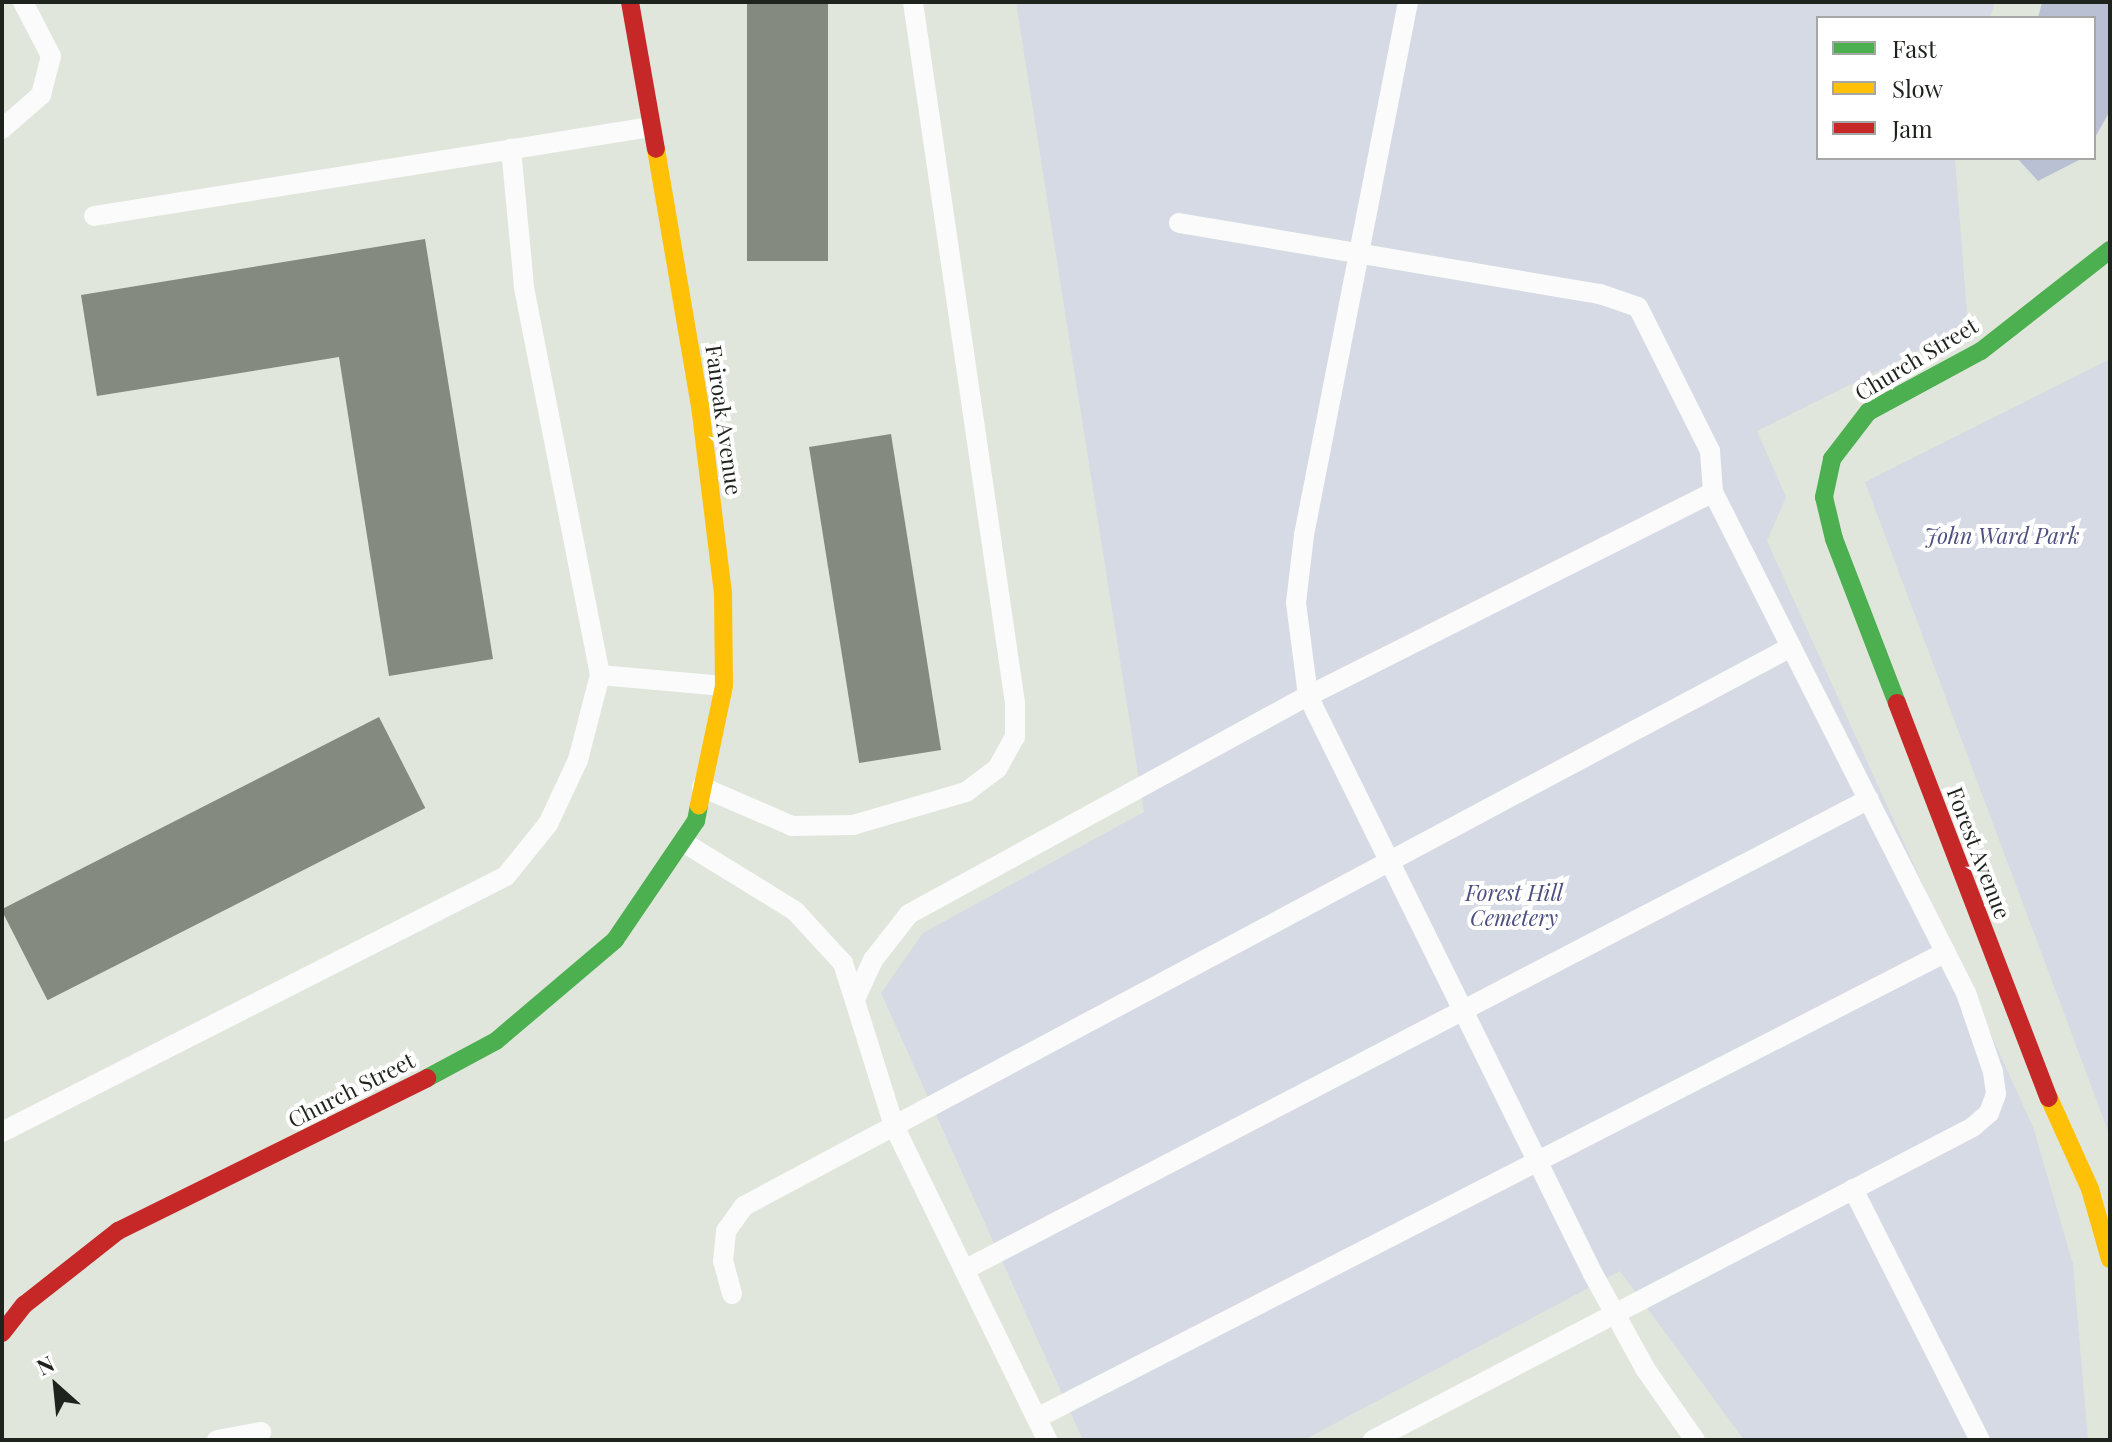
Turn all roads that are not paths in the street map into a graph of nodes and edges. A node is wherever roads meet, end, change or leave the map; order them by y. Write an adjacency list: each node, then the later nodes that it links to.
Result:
1 (23, 2): 6 (lane)
2 (630, 2): 5 (street, Fairoak Avenue)
3 (913, 2): 18 (lane)
4 (1408, 2): 11 (lane)
5 (651, 127): 7 (lane); 16 (street, Fairoak Avenue)
6 (2, 129)
7 (511, 149): 8 (lane); 15 (lane)
8 (94, 216)
9 (1179, 223): 11 (lane)
10 (2110, 250): 12 (street, Church Street)
11 (1358, 255): 13 (lane); 17 (lane)
12 (1832, 459): 29 (street, Forest Avenue)
13 (1713, 492): 14 (lane); 17 (lane)
14 (1791, 647): 19 (lane); 21 (lane)
15 (600, 675): 16 (lane); 26 (lane)
16 (724, 686): 18 (street, Fairoak Avenue)
17 (1308, 696): 21 (lane); 23 (lane)
18 (702, 787): 20 (street, Fairoak Avenue)
19 (1869, 799): 22 (lane); 24 (lane)
20 (683, 842): 23 (lane); 33 (street, Church Street)
21 (1386, 859): 24 (lane); 25 (lane)
22 (1946, 952): 27 (lane); 28 (lane)
23 (855, 999): 25 (lane)
24 (1463, 1015): 27 (lane); 30 (lane)
25 (894, 1126): 30 (lane); 31 (lane)
26 (2, 1132)
27 (1535, 1159): 32 (lane); 34 (lane)
28 (1853, 1189): 32 (lane); 40 (lane)
29 (2110, 1259)
30 (964, 1270): 34 (lane)
31 (732, 1294)
32 (1614, 1313): 38 (lane); 39 (lane)
33 (2, 1333)
34 (1037, 1418): 37 (lane)
35 (261, 1432): 36 (lane)
36 (217, 1440)
37 (1047, 1440)
38 (1373, 1440)
39 (1695, 1440)
40 (1980, 1440)

